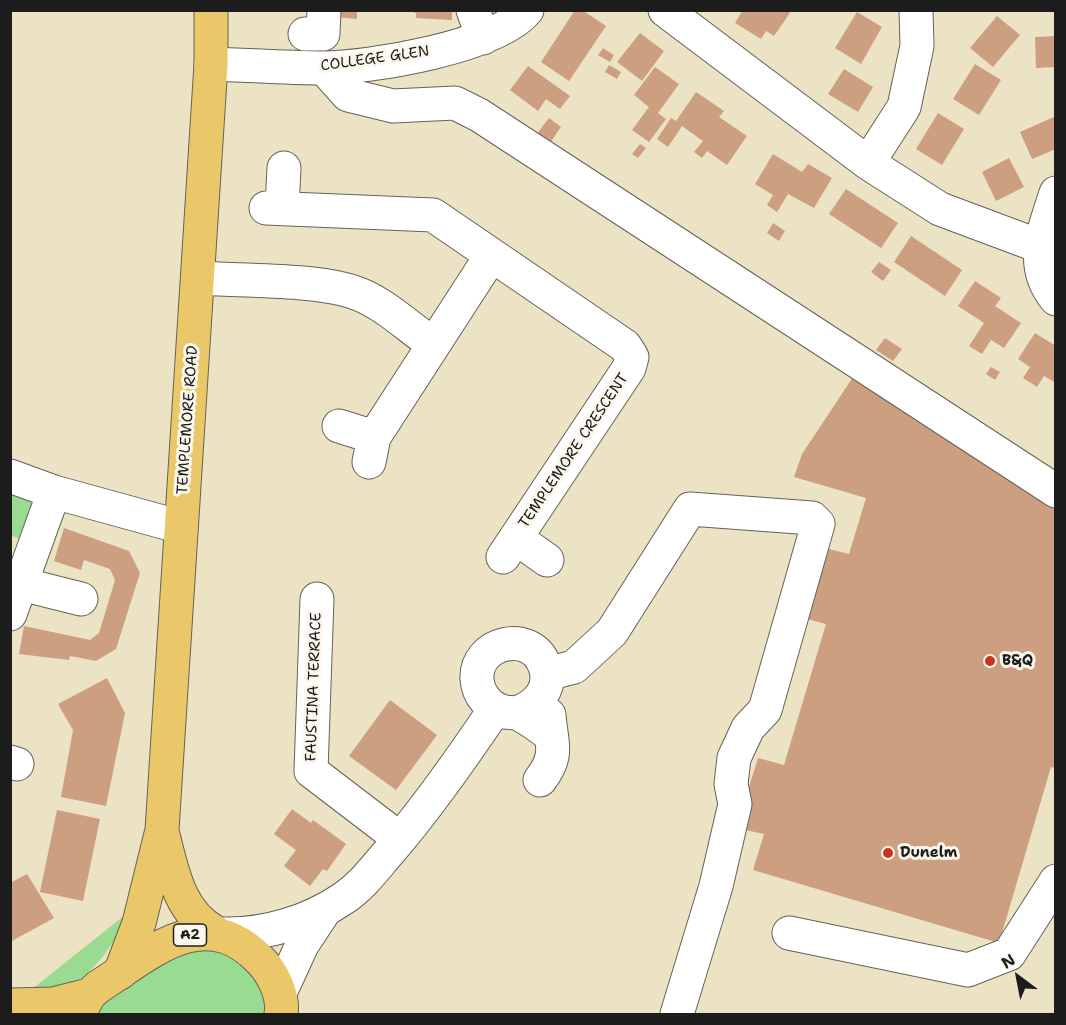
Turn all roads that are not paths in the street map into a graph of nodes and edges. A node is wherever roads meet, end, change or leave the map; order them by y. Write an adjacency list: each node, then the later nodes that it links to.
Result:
1 (211, 10): 6 (main road, TEMPLEMORE ROAD)
2 (527, 10): 5 (street, COLLEGE GLEN)
3 (916, 10): 8 (street)
4 (685, 16): 8 (street)
5 (478, 24): 7 (street, COLLEGE GLEN)
6 (212, 64): 7 (street, COLLEGE GLEN); 13 (main road, TEMPLEMORE ROAD)
7 (324, 68): 18 (street)
8 (867, 163): 11 (street)
9 (284, 168): 12 (street, TEMPLEMORE CRESCENT)
10 (1056, 193): 11 (street)
11 (1039, 246): 14 (street)
12 (491, 256): 15 (street); 21 (street, TEMPLEMORE CRESCENT)
13 (198, 278): 15 (street); 20 (main road, TEMPLEMORE ROAD)
14 (1056, 299)
15 (433, 344): 16 (street)
16 (339, 426)
17 (10, 476): 19 (street)
18 (1056, 491)
19 (54, 492): 20 (street); 22 (street)
20 (181, 527): 29 (main road, TEMPLEMORE ROAD)
21 (547, 560)
22 (16, 599): 23 (street)
23 (81, 599)
24 (317, 599): 30 (street, FAUSTINA TERRACE)
25 (547, 680): 26 (street); 26 (street); 27 (street); 39 (street)
26 (506, 711): 27 (street); 30 (street)
27 (550, 735): 28 (street)
28 (540, 780)
29 (162, 830): 33 (main road, TEMPLEMORE ROAD); 35 (main road, TEMPLEMORE ROAD)
30 (400, 839): 32 (street)
31 (1056, 881): 34 (street)
32 (325, 910): 33 (street); 38 (street)
33 (219, 933): 35 (main road, A2); 38 (main road, A2)
34 (789, 933)
35 (120, 974): 37 (main road, A2)
36 (10, 1005): 37 (main road, A2)
37 (84, 1005)
38 (282, 1008)
39 (677, 1014)

